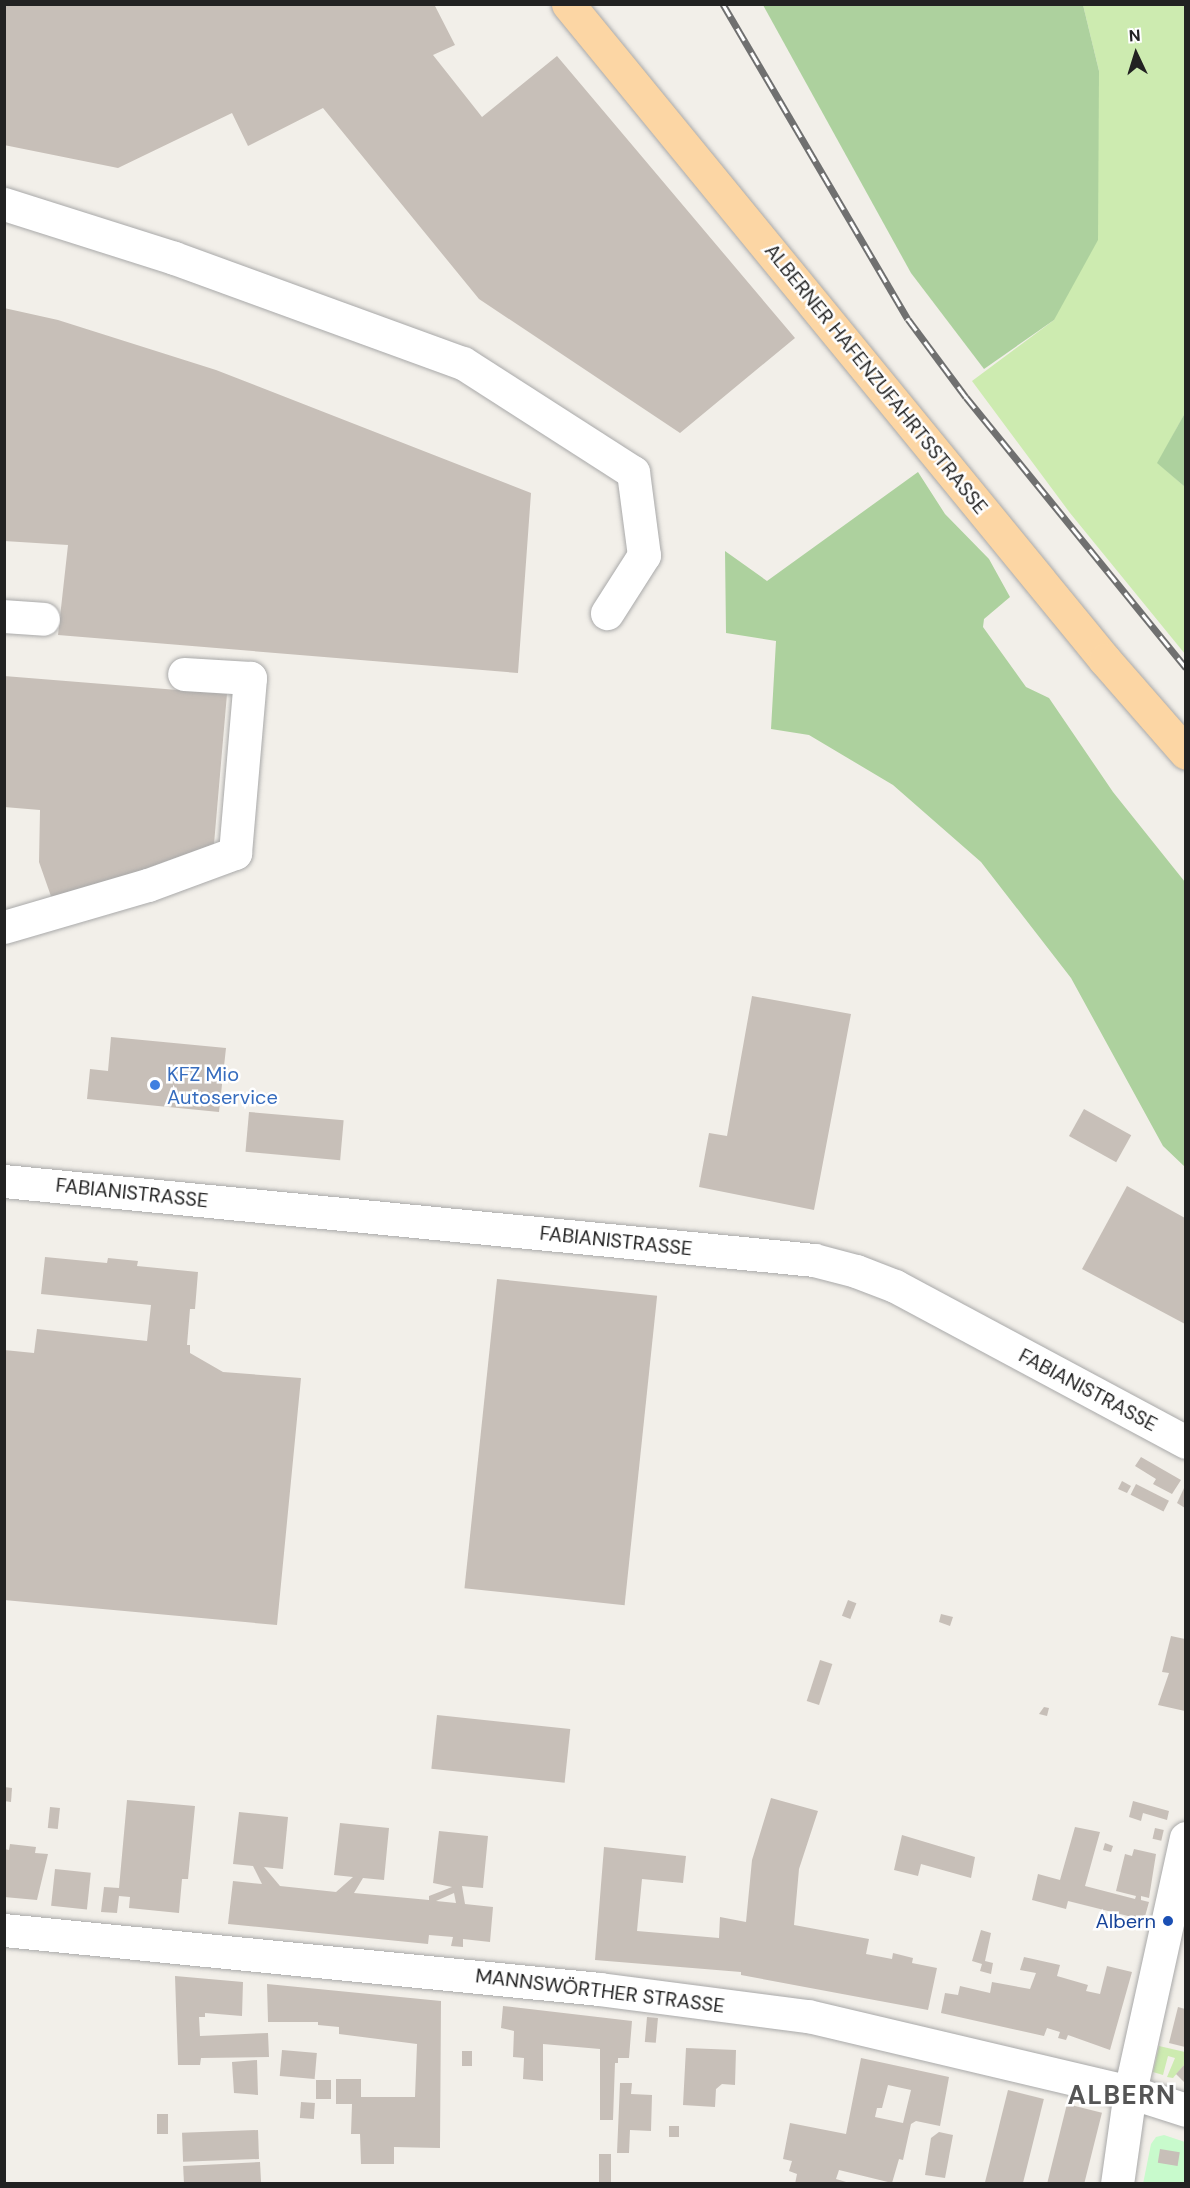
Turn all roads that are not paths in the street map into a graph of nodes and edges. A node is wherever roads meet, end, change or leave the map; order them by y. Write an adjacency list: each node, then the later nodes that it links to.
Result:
1 (568, 4): 7 (main road, ALBERNER HAFENZUFAHRTSSTRASSE)
2 (4, 204): 3 (street)
3 (607, 613)
4 (4, 616): 5 (street)
5 (43, 619)
6 (184, 674): 8 (street)
7 (1185, 753)
8 (4, 927)
9 (4, 1181): 10 (street, FABIANISTRASSE)
10 (1185, 1442)
11 (1185, 1838): 13 (street)
12 (4, 1930): 13 (street, MANNSWÖRTHER STRASSE)
13 (1130, 2092): 14 (street, MANNSWÖRTHER STRASSE); 15 (street)
14 (1185, 2110)
15 (1117, 2184)

